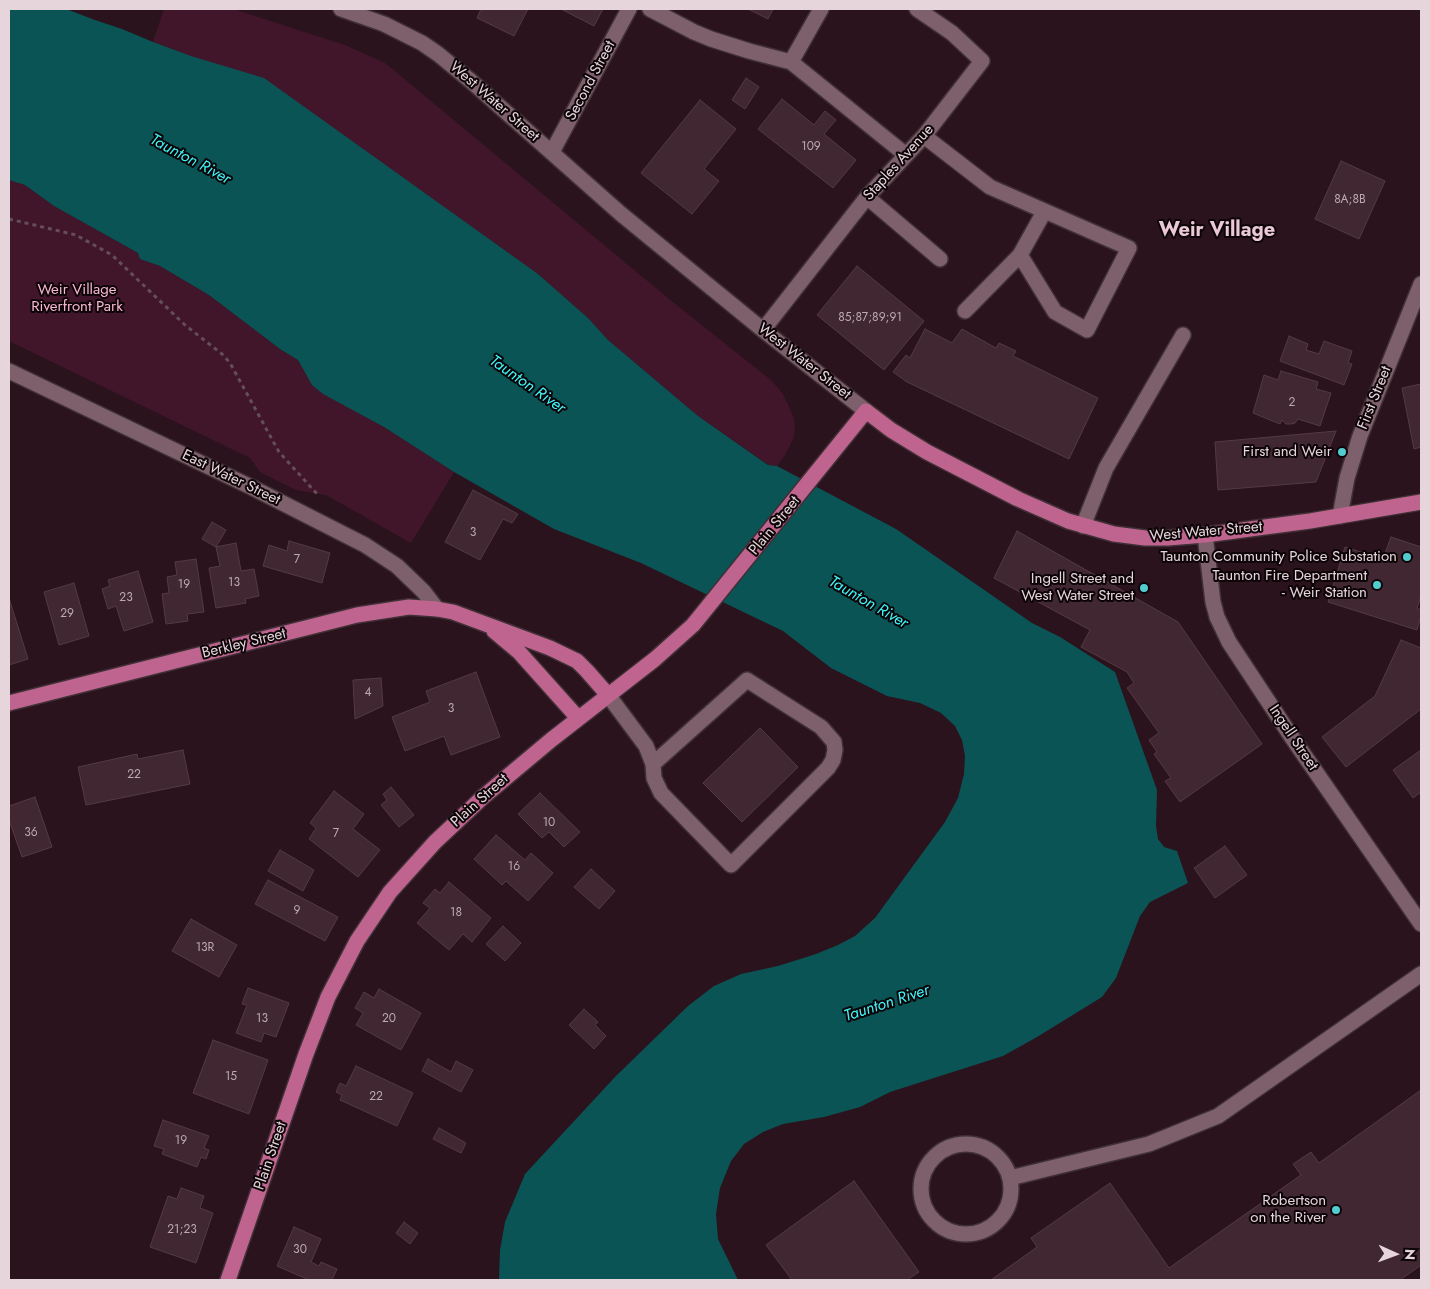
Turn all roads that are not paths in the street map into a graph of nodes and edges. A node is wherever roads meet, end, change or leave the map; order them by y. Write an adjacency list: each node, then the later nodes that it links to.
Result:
1 (341, 9): 8 (street, West Water Street)
2 (629, 9): 8 (street, Second Street)
3 (650, 9): 6 (street)
4 (821, 9): 6 (street)
5 (917, 9): 7 (street, Staples Avenue)
6 (791, 62): 9 (street)
7 (924, 136): 9 (street, Staples Avenue); 11 (street)
8 (552, 152): 16 (street, West Water Street)
9 (906, 155): 10 (street, Staples Avenue)
10 (866, 197): 13 (street); 16 (street, Staples Avenue)
11 (1044, 212): 12 (street); 12 (street)
12 (1020, 255): 15 (street)
13 (940, 258)
14 (1421, 284): 21 (street, First Street)
15 (965, 312)
16 (763, 330): 19 (street, West Water Street)
17 (1183, 335): 22 (street)
18 (9, 372): 24 (street, East Water Street)
19 (866, 411): 22 (main road, West Water Street); 26 (main road, Plain Street)
20 (1421, 502): 21 (main road, West Water Street)
21 (1340, 516): 23 (main road, West Water Street)
22 (1083, 526): 23 (main road, West Water Street)
23 (1205, 535): 30 (street, Ingell Street)
24 (437, 609): 25 (main road, Berkley Street); 27 (main road, Berkley Street)
25 (480, 622): 26 (main road); 28 (main road)
26 (608, 695): 28 (main road, Plain Street); 29 (street)
27 (9, 703)
28 (578, 718): 33 (main road, Plain Street)
29 (653, 764): 29 (street)
30 (1421, 924)
31 (1421, 974): 32 (street)
32 (1010, 1178): 32 (street)
33 (228, 1280)

